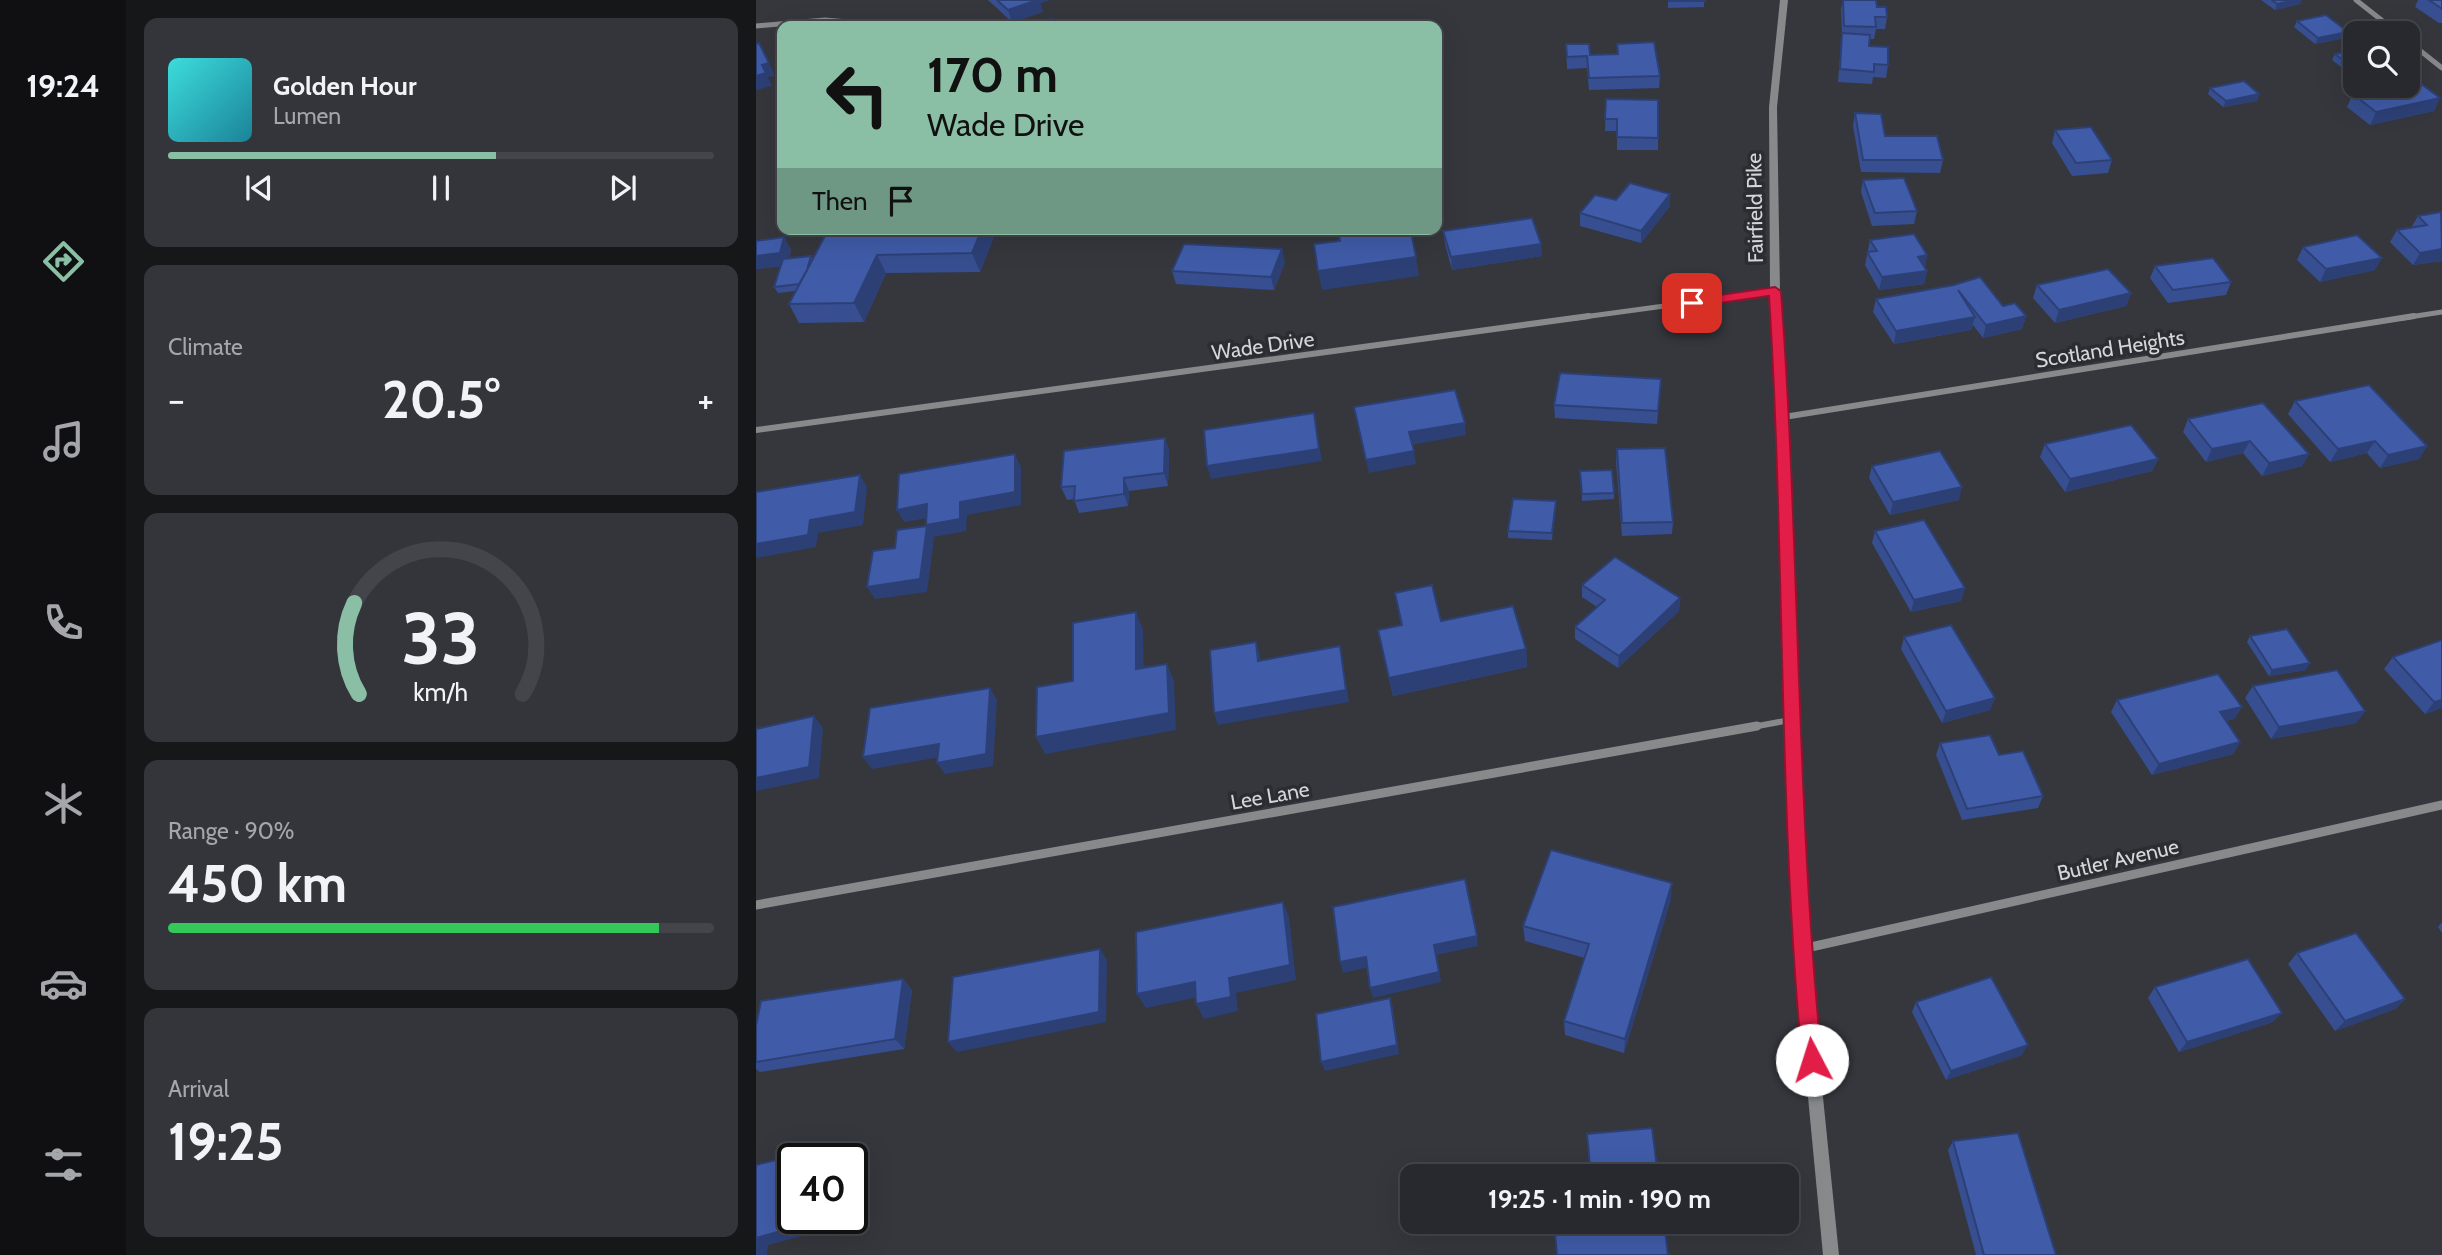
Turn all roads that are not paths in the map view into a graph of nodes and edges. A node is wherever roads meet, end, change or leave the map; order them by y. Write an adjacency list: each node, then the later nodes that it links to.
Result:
1 (1784, 0): 10 (street, Fairfield Pike)
2 (2356, 0): 5 (street)
3 (825, 21): 4 (street)
4 (871, 21)
5 (2383, 21)
6 (777, 24): 7 (street)
7 (756, 26)
8 (2420, 51): 9 (street)
9 (2442, 68)
10 (1775, 291): 12 (street, Fairfield Pike); 13 (street, Wade Drive)
11 (2442, 312): 12 (street, Scotland Heights)
12 (1784, 417): 14 (street, Fairfield Pike)
13 (756, 430)
14 (1790, 720): 16 (street, Lee Lane); 17 (street, Fairfield Pike)
15 (2442, 805): 17 (street, Butler Avenue)
16 (756, 905)
17 (1801, 949): 18 (street, Fairfield Pike)
18 (1831, 1255)

